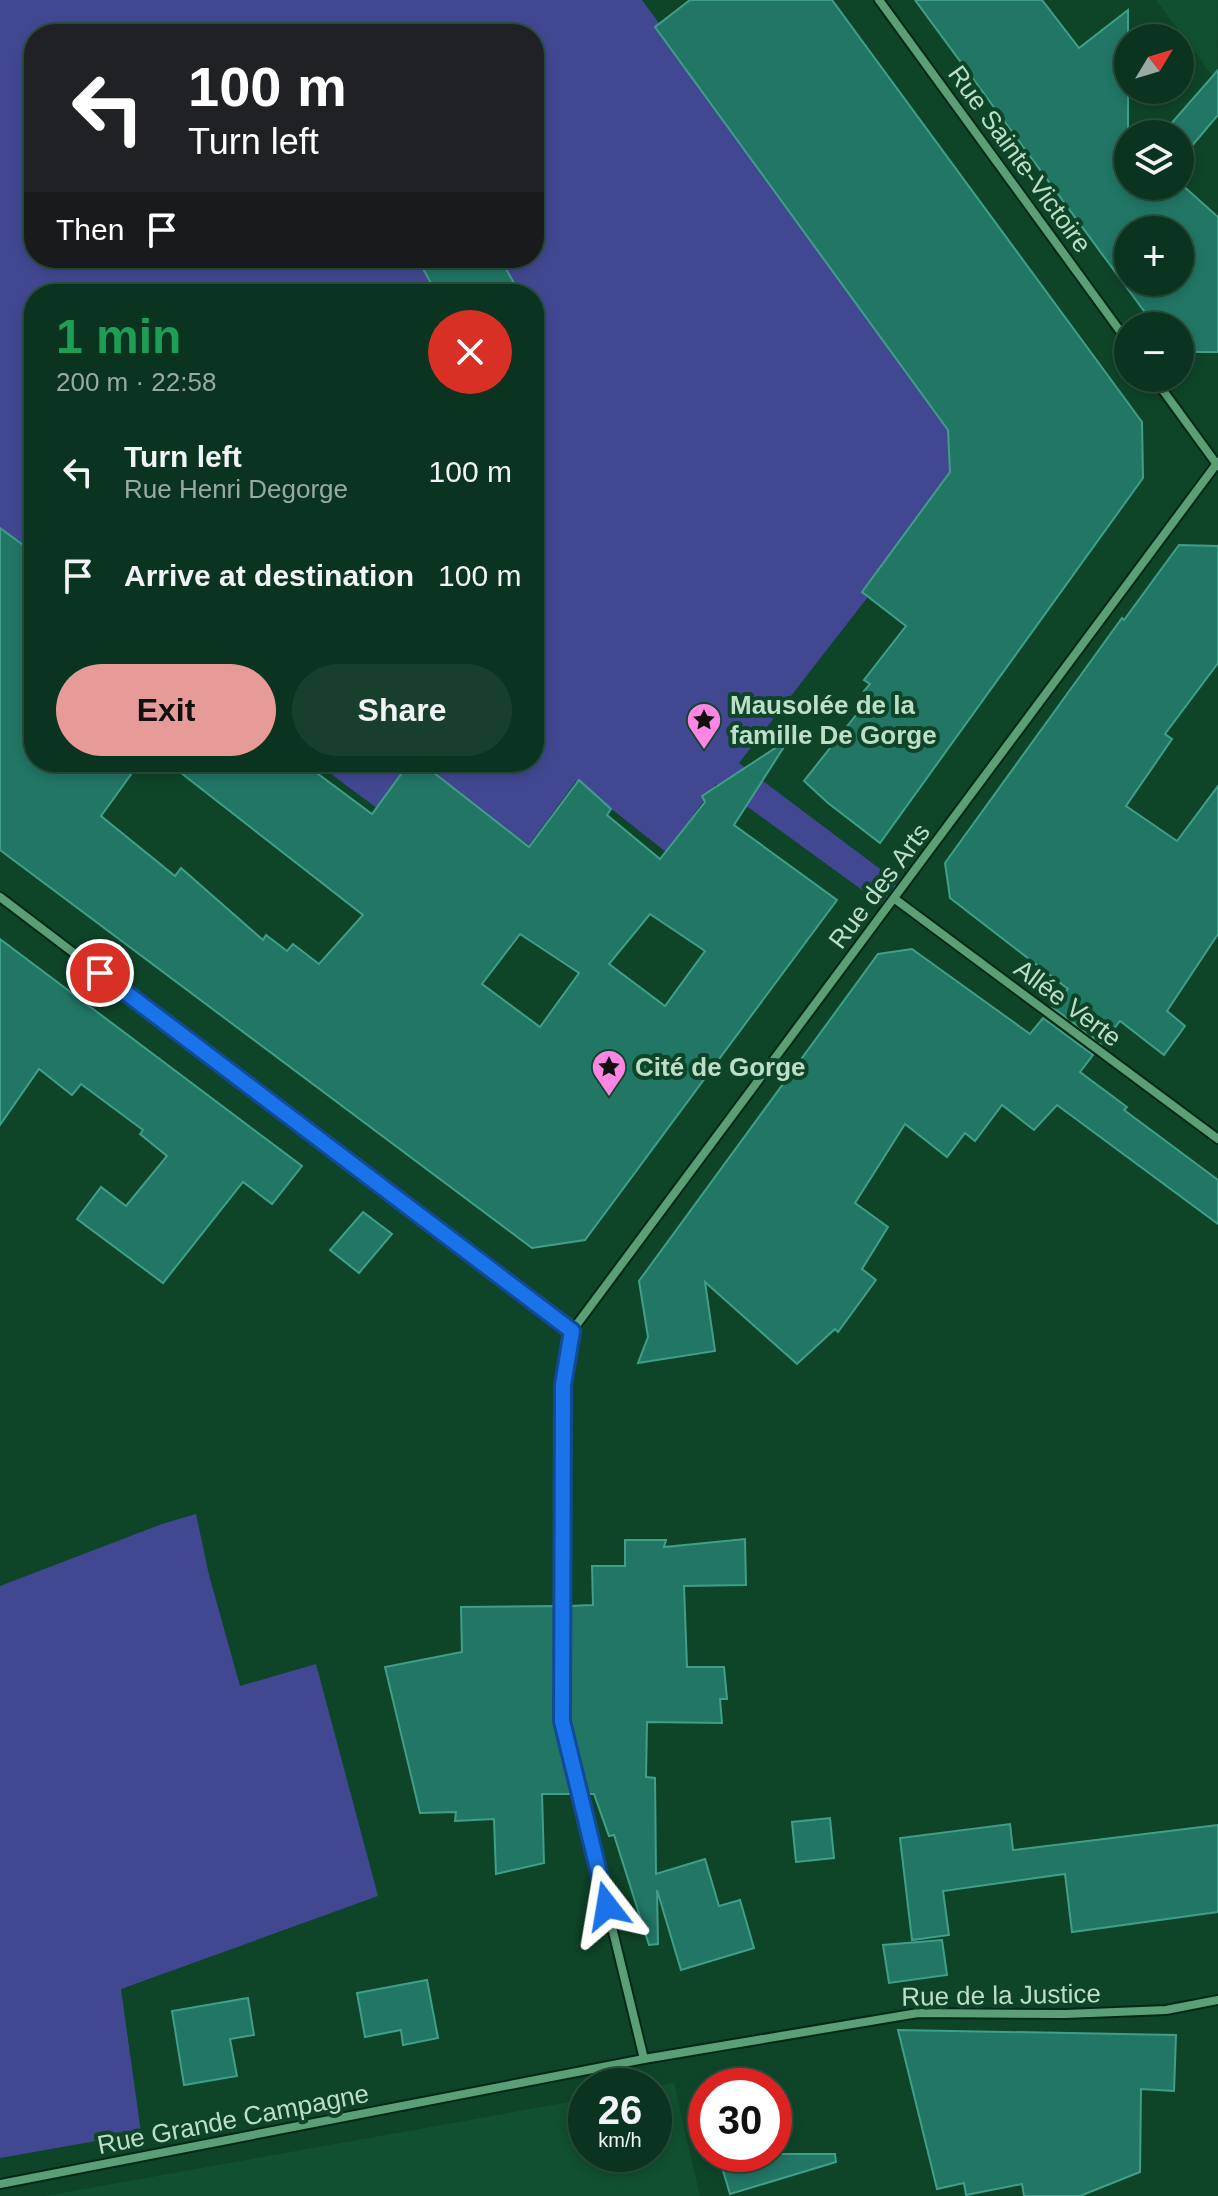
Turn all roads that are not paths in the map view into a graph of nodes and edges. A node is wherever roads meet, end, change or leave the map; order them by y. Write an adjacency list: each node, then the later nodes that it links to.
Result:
1 (879, 0): 2 (street, Rue Sainte-Victoire)
2 (1114, 323)
3 (1164, 392): 4 (street)
4 (1218, 464): 6 (street, Rue des Arts)
5 (0, 897): 8 (street)
6 (895, 899): 7 (street, Allée Verte); 8 (street, Rue des Arts)
7 (1218, 1139)
8 (572, 1331): 10 (street)
9 (1218, 2000): 10 (street, Rue de la Justice)
10 (644, 2059): 11 (street, Rue de la Justice)
11 (474, 2092): 12 (street, Rue Grande Campagne)
12 (0, 2184)

